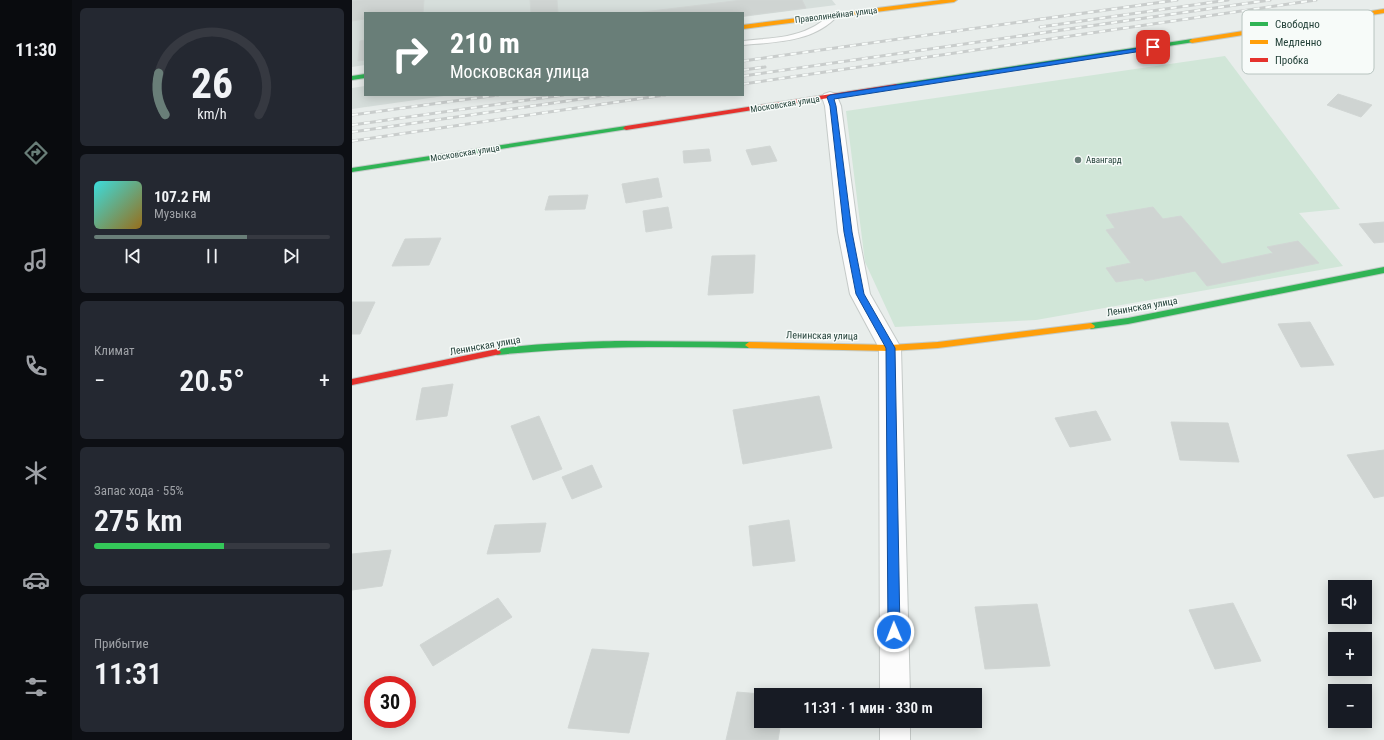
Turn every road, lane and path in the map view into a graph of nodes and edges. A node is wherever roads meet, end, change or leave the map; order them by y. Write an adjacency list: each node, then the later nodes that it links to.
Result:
1 (857, 0): 3 (street)
2 (954, 0): 3 (street, Праволинейная улица)
3 (864, 11): 6 (street, Праволинейная улица)
4 (1384, 11): 5 (street, Московская улица)
5 (1374, 13)
6 (834, 15): 7 (street, Праволинейная улица); 9 (lane)
7 (744, 27)
8 (1242, 33): 12 (street, Московская улица)
9 (744, 43)
10 (364, 76): 11 (street)
11 (352, 78)
12 (830, 97): 13 (street, Московская улица); 15 (street)
13 (352, 170)
14 (1384, 270): 15 (street, Ленинская улица)
15 (890, 348): 16 (street, Ленинская улица); 17 (street)
16 (352, 382)
17 (895, 688)
18 (895, 728): 19 (street)
19 (895, 740)

